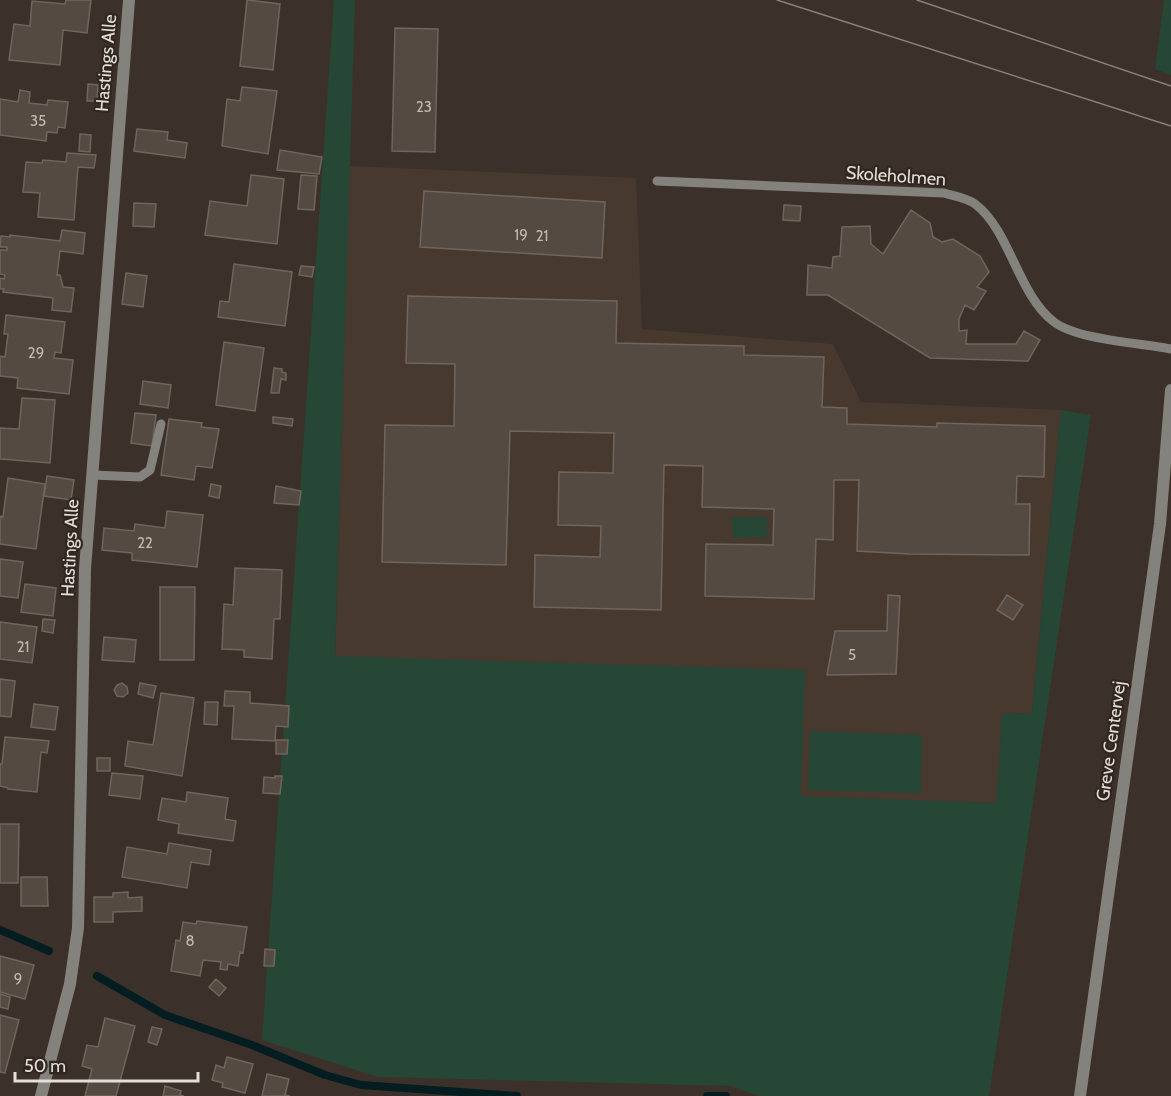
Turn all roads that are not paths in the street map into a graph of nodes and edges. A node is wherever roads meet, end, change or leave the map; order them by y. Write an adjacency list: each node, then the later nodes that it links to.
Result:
1 (129, 0): 6 (street, Hastings Alle)
2 (657, 181): 3 (lane, Skoleholmen)
3 (1171, 348)
4 (1171, 390): 8 (street, Greve Centervej)
5 (161, 424): 6 (lane)
6 (93, 475): 7 (street, Hastings Alle)
7 (41, 1096)
8 (1080, 1096)

